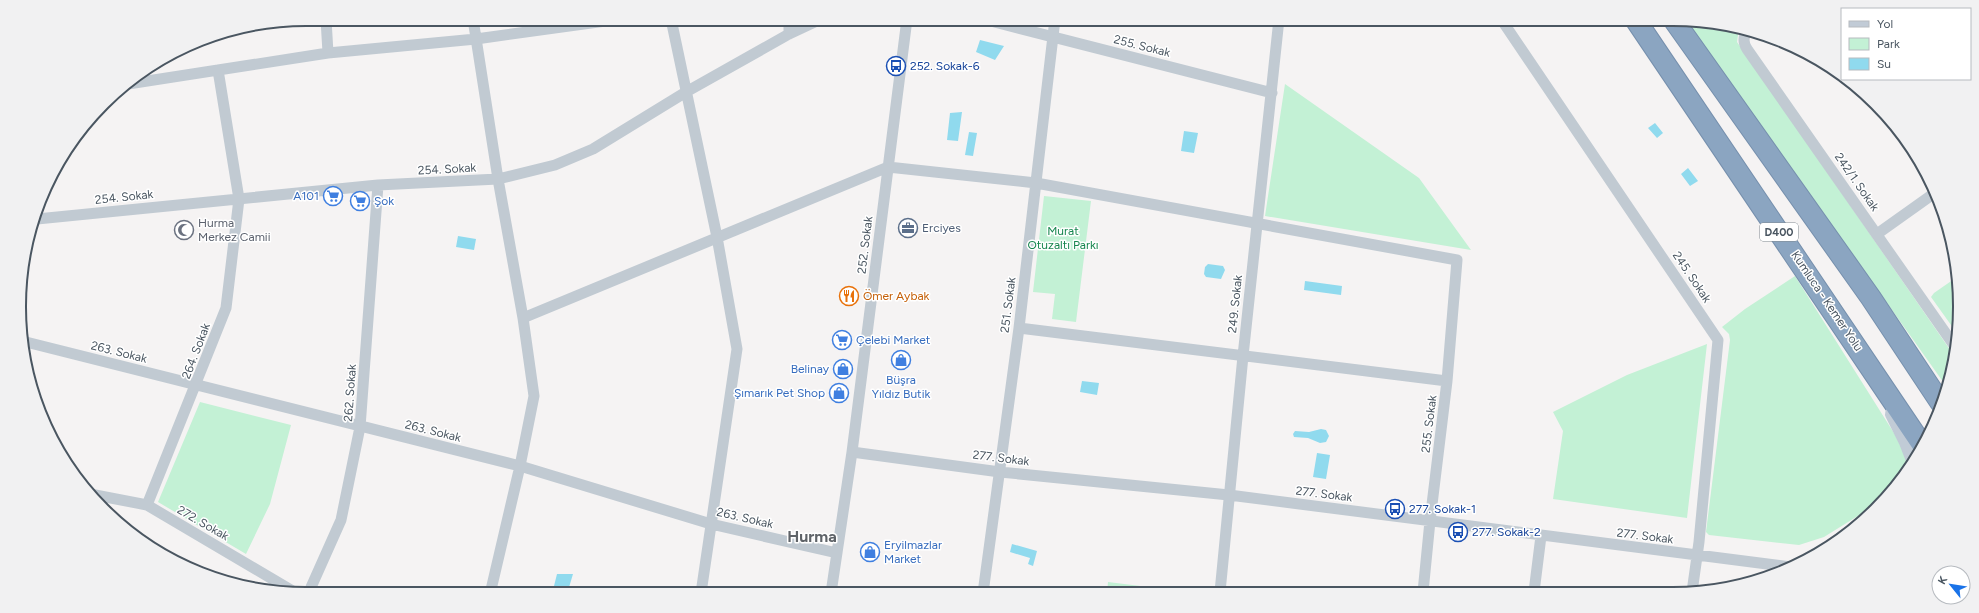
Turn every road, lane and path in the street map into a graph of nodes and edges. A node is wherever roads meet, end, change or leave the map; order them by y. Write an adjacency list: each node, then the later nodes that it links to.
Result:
1 (326, 26): 18 (street)
2 (474, 26): 17 (street)
3 (570, 26): 17 (street)
4 (672, 26): 21 (street)
5 (789, 26): 14 (street)
6 (807, 26): 14 (street, 254. Sokak)
7 (906, 26): 23 (street, 252. Sokak)
8 (1010, 26): 16 (street, 255. Sokak)
9 (1054, 26): 16 (street, 251. Sokak)
10 (1278, 26): 22 (street, 249. Sokak)
11 (1506, 26): 57 (street, 245. Sokak)
12 (1640, 26): 41 (highway, Kumluca - Kemer Yolu / D400)
13 (1679, 26): 38 (highway, D400)
14 (789, 34): 21 (street, 254. Sokak)
15 (1743, 36): 31 (street, 242/1. Sokak)
16 (1053, 37): 22 (street, 255. Sokak); 25 (street, 251. Sokak)
17 (476, 39): 18 (street); 24 (street)
18 (328, 53): 19 (street)
19 (218, 70): 20 (street); 28 (street, 264. Sokak)
20 (138, 82)
21 (686, 92): 24 (street, 254. Sokak); 32 (street)
22 (1272, 93): 30 (street, 249. Sokak)
23 (888, 166): 25 (street); 32 (street); 46 (street, 252. Sokak)
24 (498, 179): 26 (street, 254. Sokak); 33 (street)
25 (1036, 183): 30 (street); 34 (street, 251. Sokak)
26 (378, 185): 28 (street, 254. Sokak); 44 (street, 262. Sokak)
27 (1931, 196): 31 (street)
28 (239, 199): 29 (street, 254. Sokak); 40 (street, 264. Sokak)
29 (40, 219)
30 (1256, 224): 37 (street, 249. Sokak); 39 (street, 255. Sokak)
31 (1877, 234): 35 (street, 242/1. Sokak)
32 (717, 237): 33 (street); 54 (street)
33 (523, 318): 48 (street)
34 (1019, 328): 37 (street); 49 (street, 251. Sokak)
35 (1951, 341)
36 (28, 343): 40 (street, 263. Sokak)
37 (1243, 356): 39 (street); 51 (street, 249. Sokak)
38 (1923, 376): 42 (street); 43 (highway, D400)
39 (1447, 381): 53 (street, 255. Sokak)
40 (196, 385): 44 (street, 263. Sokak); 52 (street, 264. Sokak)
41 (1884, 386): 45 (highway, Kumluca - Kemer Yolu / D400); 47 (street)
42 (1940, 390)
43 (1938, 398)
44 (360, 427): 48 (street, 263. Sokak); 61 (street, 262. Sokak)
45 (1919, 440)
46 (852, 452): 49 (street, 277. Sokak); 56 (street, 252. Sokak)
47 (1911, 453)
48 (520, 466): 54 (street, 263. Sokak); 62 (street)
49 (1000, 472): 51 (street, 277. Sokak); 65 (street, 251. Sokak)
50 (100, 496): 52 (street, 272. Sokak)
51 (1229, 496): 53 (street, 277. Sokak); 66 (street, 249. Sokak)
52 (147, 505): 59 (street, 272. Sokak)
53 (1430, 521): 55 (street, 277. Sokak); 67 (street, 255. Sokak)
54 (711, 524): 56 (street, 263. Sokak); 63 (street)
55 (1541, 536): 57 (street, 277. Sokak); 68 (street)
56 (837, 553): 64 (street, 252. Sokak)
57 (1697, 556): 58 (street, 277. Sokak); 60 (street, 245. Sokak)
58 (1780, 566)
59 (284, 586)
60 (1693, 586)
61 (311, 587)
62 (492, 587)
63 (702, 587)
64 (832, 587)
65 (984, 587)
66 (1220, 587)
67 (1423, 587)
68 (1535, 587)

